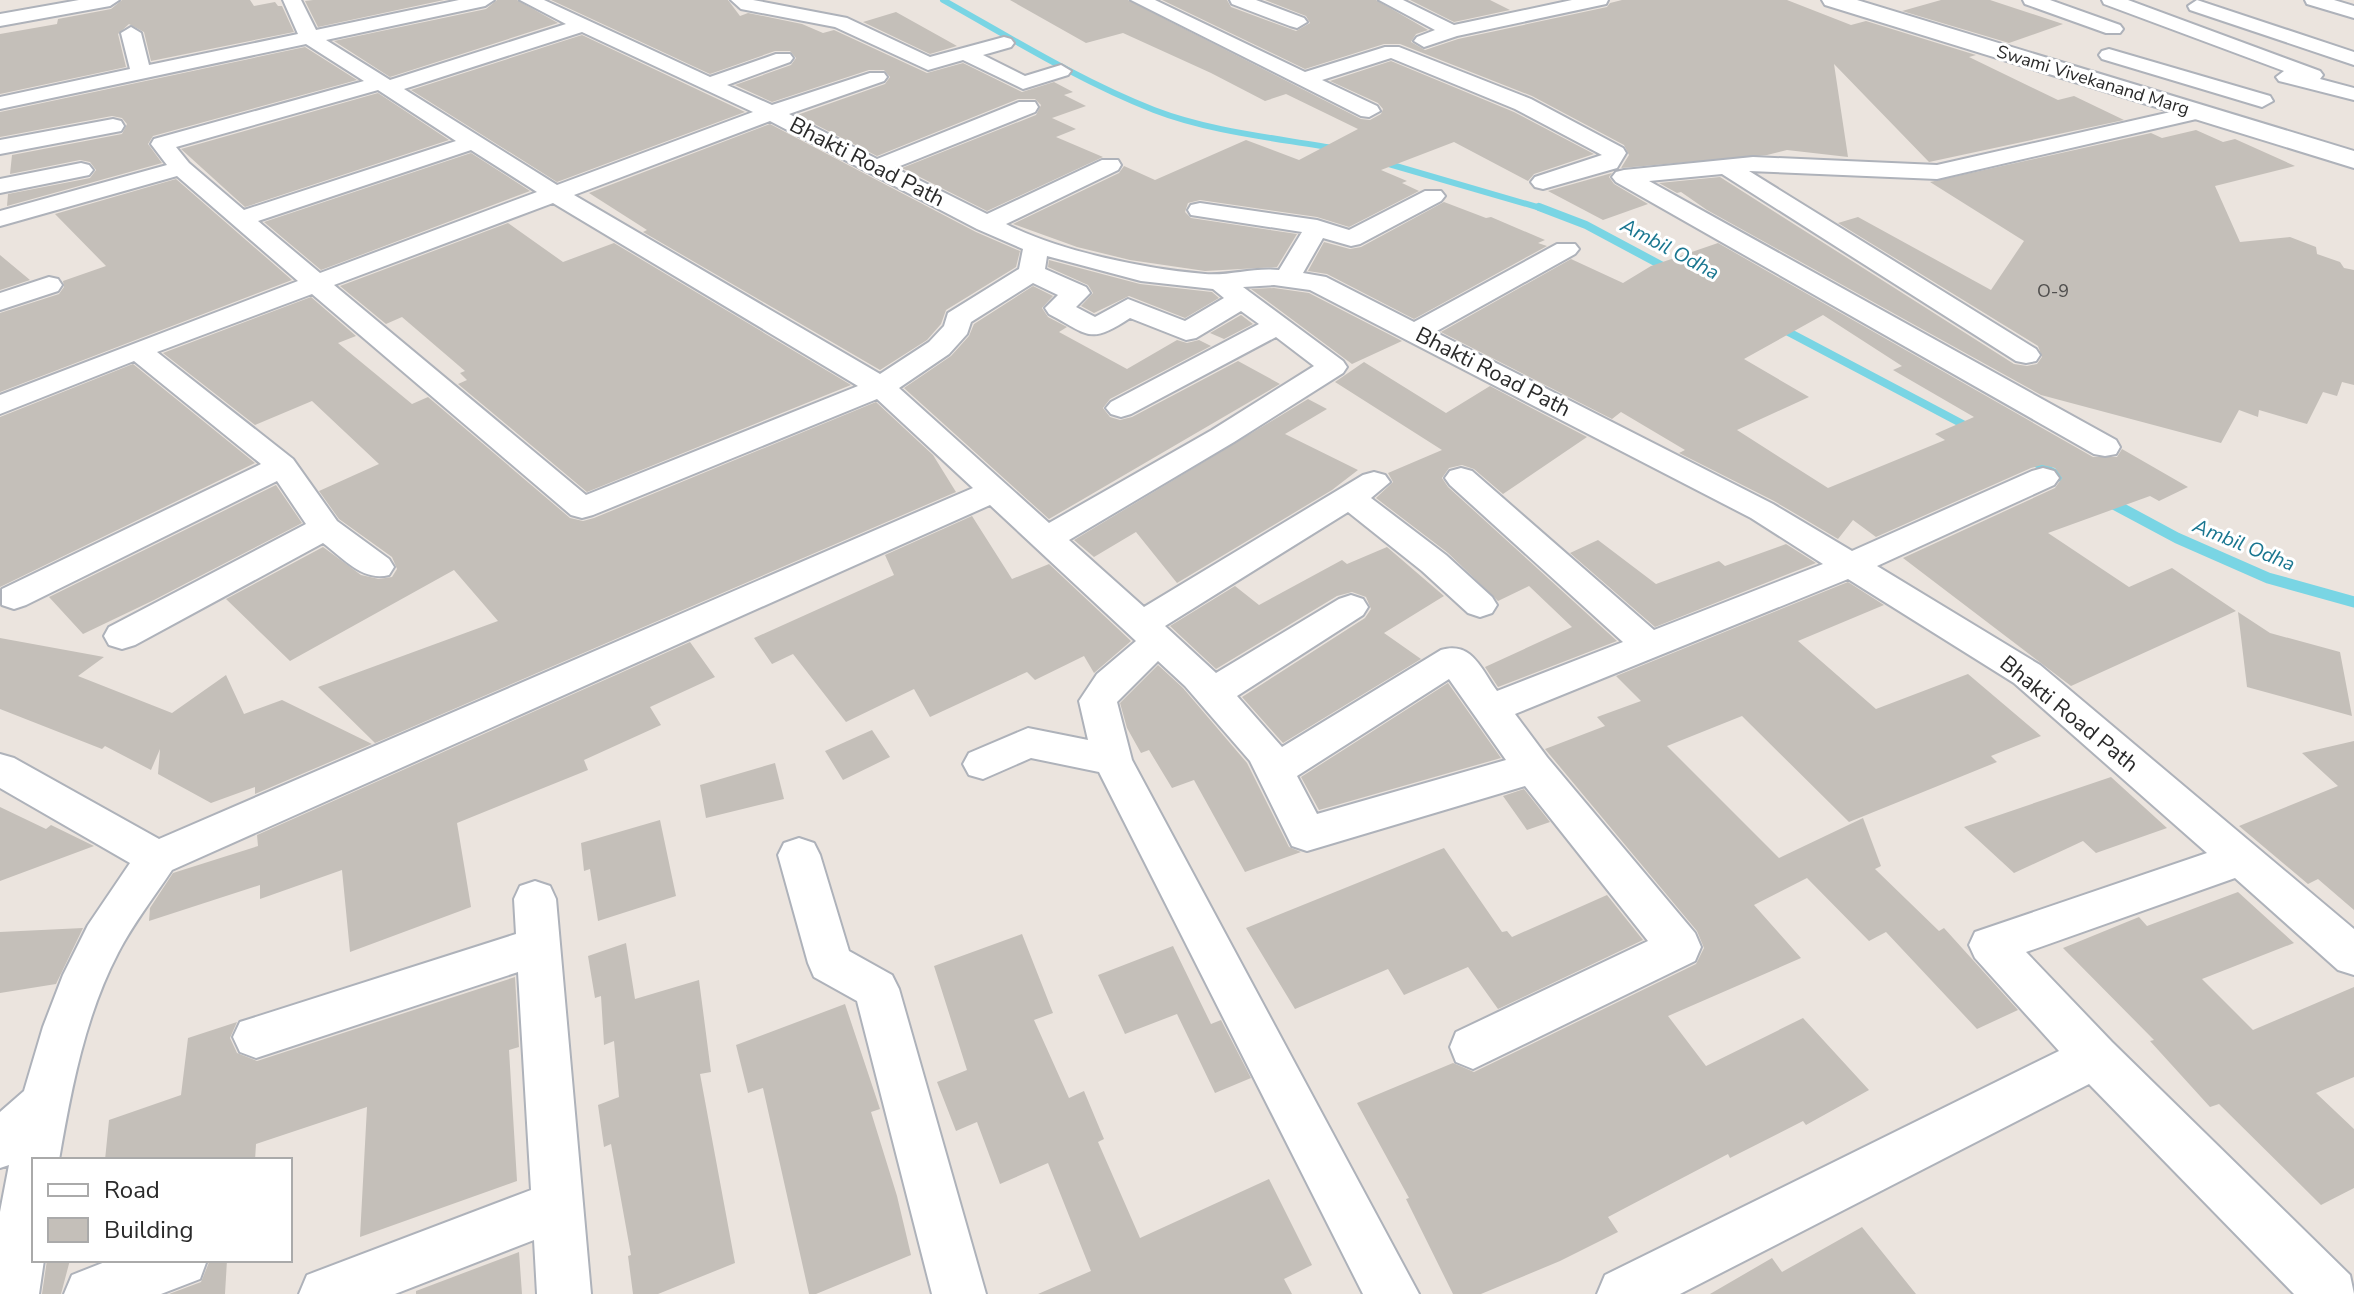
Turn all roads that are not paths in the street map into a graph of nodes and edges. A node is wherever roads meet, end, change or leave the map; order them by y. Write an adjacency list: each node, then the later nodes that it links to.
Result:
1 (110, 0): 19 (street)
2 (292, 0): 24 (street)
3 (485, 0): 16 (street)
4 (529, 0): 20 (street, Bhakti Road Path)
5 (740, 0): 29 (street)
6 (1239, 0): 28 (street)
7 (1388, 0): 22 (street)
8 (1422, 0): 22 (street)
9 (1599, 0): 22 (street)
10 (1833, 0): 44 (main road, Swami Vivekanand Marg)
11 (1872, 0): 45 (main road, Swami Vivekanand Marg)
12 (2032, 0): 21 (street)
13 (2111, 0): 36 (street)
14 (2314, 0): 18 (street)
15 (1151, 1): 28 (street)
16 (440, 4): 24 (street)
17 (2197, 6): 32 (street)
18 (2354, 12)
19 (0, 20)
20 (584, 25): 38 (street, Bhakti Road Path); 39 (street)
21 (2113, 29)
22 (1461, 30): 25 (street)
23 (131, 33): 34 (street)
24 (310, 38): 34 (street); 39 (street)
25 (1424, 41)
26 (1004, 43): 29 (street)
27 (2185, 50): 36 (street)
28 (1257, 53): 37 (street)
29 (966, 54): 33 (street)
30 (2109, 55): 45 (street)
31 (783, 58): 38 (street)
32 (2354, 60): 36 (street)
33 (1061, 71)
34 (141, 73): 41 (street)
35 (877, 77): 46 (street)
36 (2305, 77): 40 (street); 45 (street)
37 (1302, 80): 43 (street); 58 (street)
38 (710, 84): 46 (street, Bhakti Road Path)
39 (384, 85): 48 (street); 55 (street)
40 (2354, 94)
41 (0, 103)
42 (1027, 107): 54 (street)
43 (1369, 111)
44 (2197, 112): 45 (main road, Swami Vivekanand Marg); 53 (street)
45 (2244, 112): 49 (main road, Swami Vivekanand Marg); 51 (main road, Swami Vivekanand Marg)
46 (771, 113): 54 (street, Bhakti Road Path); 61 (street)
47 (113, 126): 50 (street)
48 (463, 135): 57 (street); 61 (street); 66 (street)
49 (2354, 145)
50 (0, 147)
51 (2354, 160)
52 (1110, 165): 67 (street)
53 (1725, 166): 81 (street); 85 (street)
54 (877, 167): 67 (street, Bhakti Road Path)
55 (181, 168): 63 (street); 65 (street)
56 (81, 170): 59 (street)
57 (306, 173)
58 (1543, 182)
59 (0, 186)
60 (248, 192): 63 (street)
61 (557, 195): 74 (street); 82 (street)
62 (1433, 196): 68 (street)
63 (218, 201): 66 (street)
64 (1200, 210): 68 (street)
65 (0, 219)
66 (240, 219): 74 (street)
67 (986, 224): 69 (street, Bhakti Road Path)
68 (1317, 227): 72 (street)
69 (1036, 245): 71 (street); 73 (street, Bhakti Road Path)
70 (1566, 249): 79 (street)
71 (1031, 273): 76 (street); 82 (street)
72 (1287, 279): 73 (street, Bhakti Road Path); 79 (street, Bhakti Road Path)
73 (1218, 281): 76 (street)
74 (315, 284): 80 (street); 82 (street)
75 (49, 285): 77 (street)
76 (1241, 300): 78 (street)
77 (0, 302)
78 (1276, 326): 84 (street); 91 (street)
79 (1415, 332): 92 (street, Bhakti Road Path)
80 (137, 350): 83 (street); 86 (street)
81 (2026, 355)
82 (881, 387): 89 (street)
83 (0, 405)
84 (1121, 408)
85 (2105, 447)
86 (282, 466): 90 (street); 94 (street)
87 (1461, 478): 99 (street)
88 (2043, 478): 92 (street)
89 (994, 491): 91 (street); 108 (street)
90 (325, 528): 93 (street); 98 (street)
91 (1046, 539): 97 (street)
92 (1849, 566): 99 (street); 109 (street, Bhakti Road Path)
93 (377, 567)
94 (14, 597)
95 (1480, 605): 97 (street)
96 (1351, 607): 100 (street)
97 (1149, 634): 100 (street); 102 (street)
98 (122, 636)
99 (1649, 645): 101 (street)
100 (1213, 693): 106 (street)
101 (1490, 709): 104 (street); 106 (street)
102 (1112, 760): 103 (street); 128 (street)
103 (983, 764)
104 (1533, 768): 106 (street); 114 (street)
105 (0, 769): 108 (street)
106 (1275, 771)
107 (799, 855): 127 (street)
108 (157, 858): 116 (street)
109 (2241, 859): 112 (street, Bhakti Road Path); 115 (street)
110 (535, 899): 111 (street)
111 (538, 946): 113 (street); 120 (street)
112 (2354, 956)
113 (256, 1037)
114 (1473, 1047)
115 (2095, 1057): 129 (street); 130 (street)
116 (44, 1105): 117 (street); 118 (street)
117 (0, 1144)
118 (35, 1158)
119 (32, 1184): 121 (street)
120 (557, 1206): 125 (street); 126 (street)
121 (28, 1231): 123 (street)
122 (176, 1262): 124 (street)
123 (12, 1294)
124 (91, 1294)
125 (326, 1294)
126 (564, 1294)
127 (959, 1294)
128 (1392, 1294)
129 (1624, 1294)
130 (2331, 1294)

